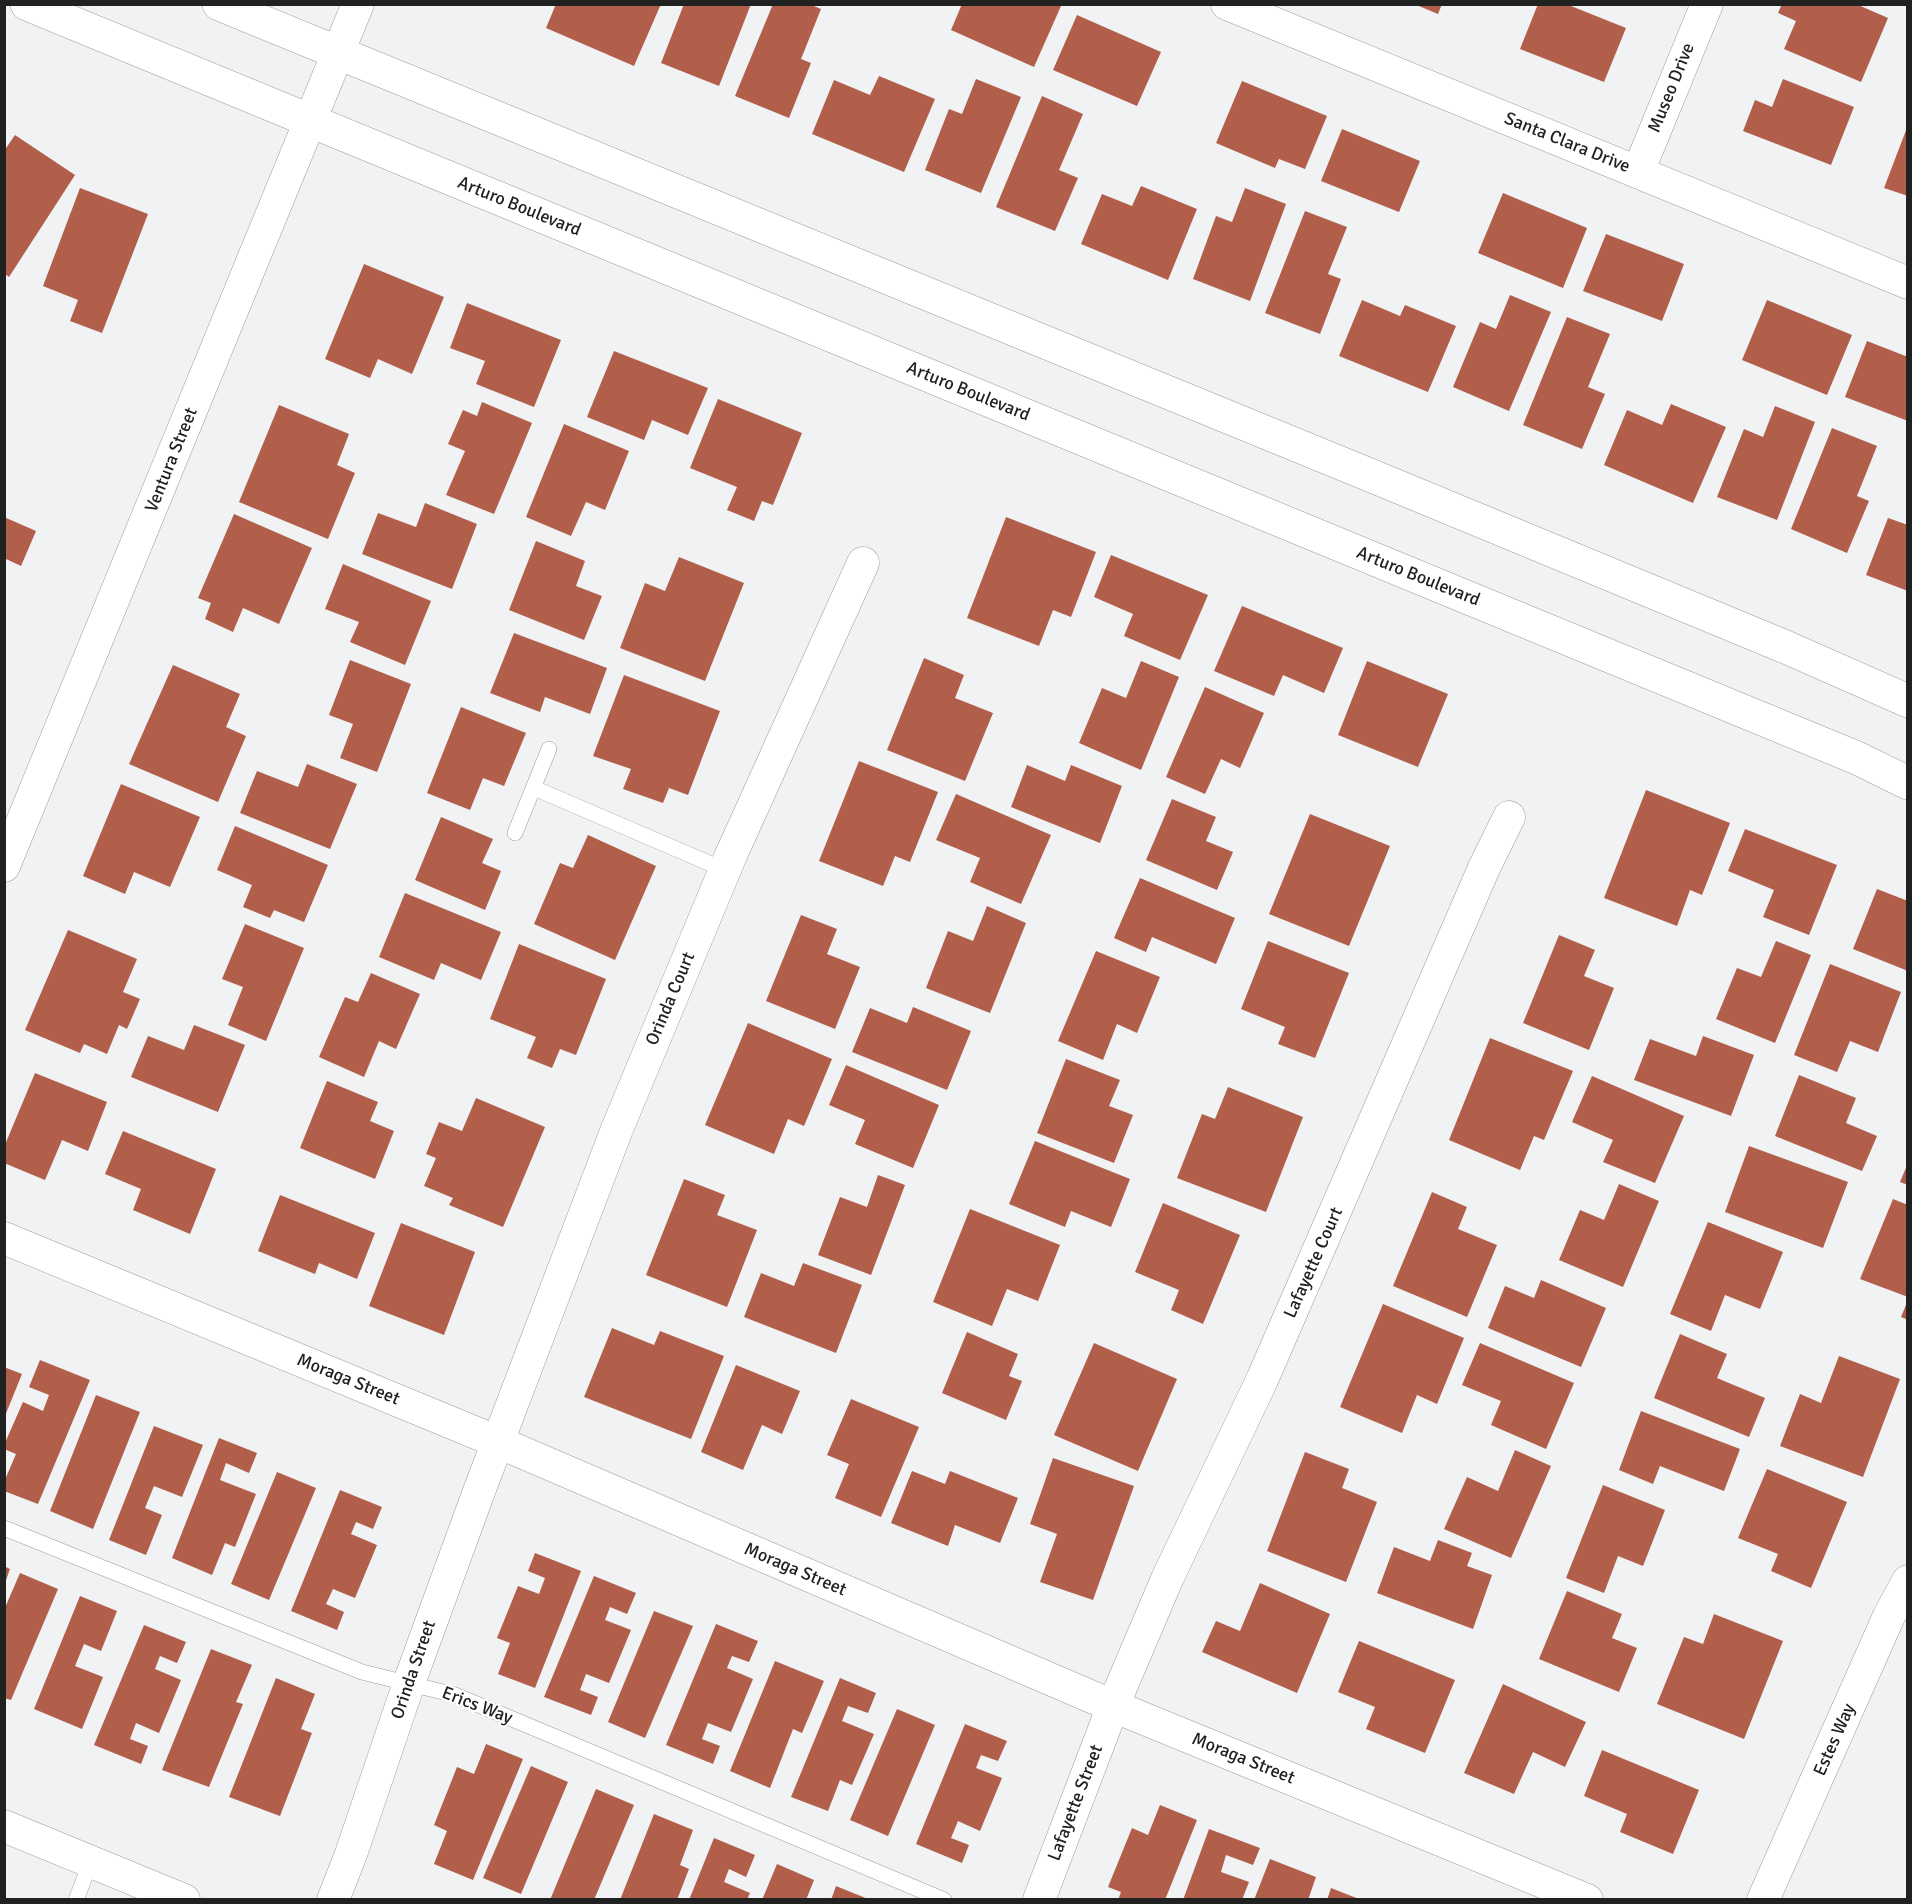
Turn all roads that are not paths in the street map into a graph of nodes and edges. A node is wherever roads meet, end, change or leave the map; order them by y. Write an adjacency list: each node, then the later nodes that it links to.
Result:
1 (27, 4): 7 (street, Arturo Boulevard)
2 (219, 4): 6 (street)
3 (358, 4): 6 (street, Ventura Street)
4 (1227, 4): 8 (street, Santa Clara Drive)
5 (1707, 4): 8 (street, Museo Drive)
6 (339, 54): 7 (street, Ventura Street); 11 (street)
7 (310, 120): 13 (street, Arturo Boulevard); 17 (street, Ventura Street)
8 (1638, 172): 9 (street, Santa Clara Drive)
9 (1908, 283)
10 (863, 563): 18 (street, Orinda Court)
11 (1908, 701)
12 (549, 749): 14 (lane)
13 (1908, 783)
14 (534, 788): 16 (lane); 18 (lane)
15 (1509, 817): 24 (street, Lafayette Court)
16 (515, 833)
17 (4, 866)
18 (725, 870): 20 (street, Orinda Court)
19 (4, 1238): 20 (street, Moraga Street)
20 (498, 1442): 23 (street, Orinda Street); 24 (street, Moraga Street)
21 (4, 1528): 23 (lane, Erics Way)
22 (1908, 1581): 33 (street, Estes Way)
23 (409, 1683): 29 (street, Orinda Street); 30 (lane, Erics Way)
24 (1113, 1706): 31 (street, Lafayette Street); 32 (street, Moraga Street)
25 (4, 1826): 26 (street)
26 (91, 1862): 27 (lane); 28 (street)
27 (75, 1899)
28 (184, 1899)
29 (333, 1899)
30 (944, 1899)
31 (1040, 1899)
32 (1587, 1899)
33 (1763, 1899)

